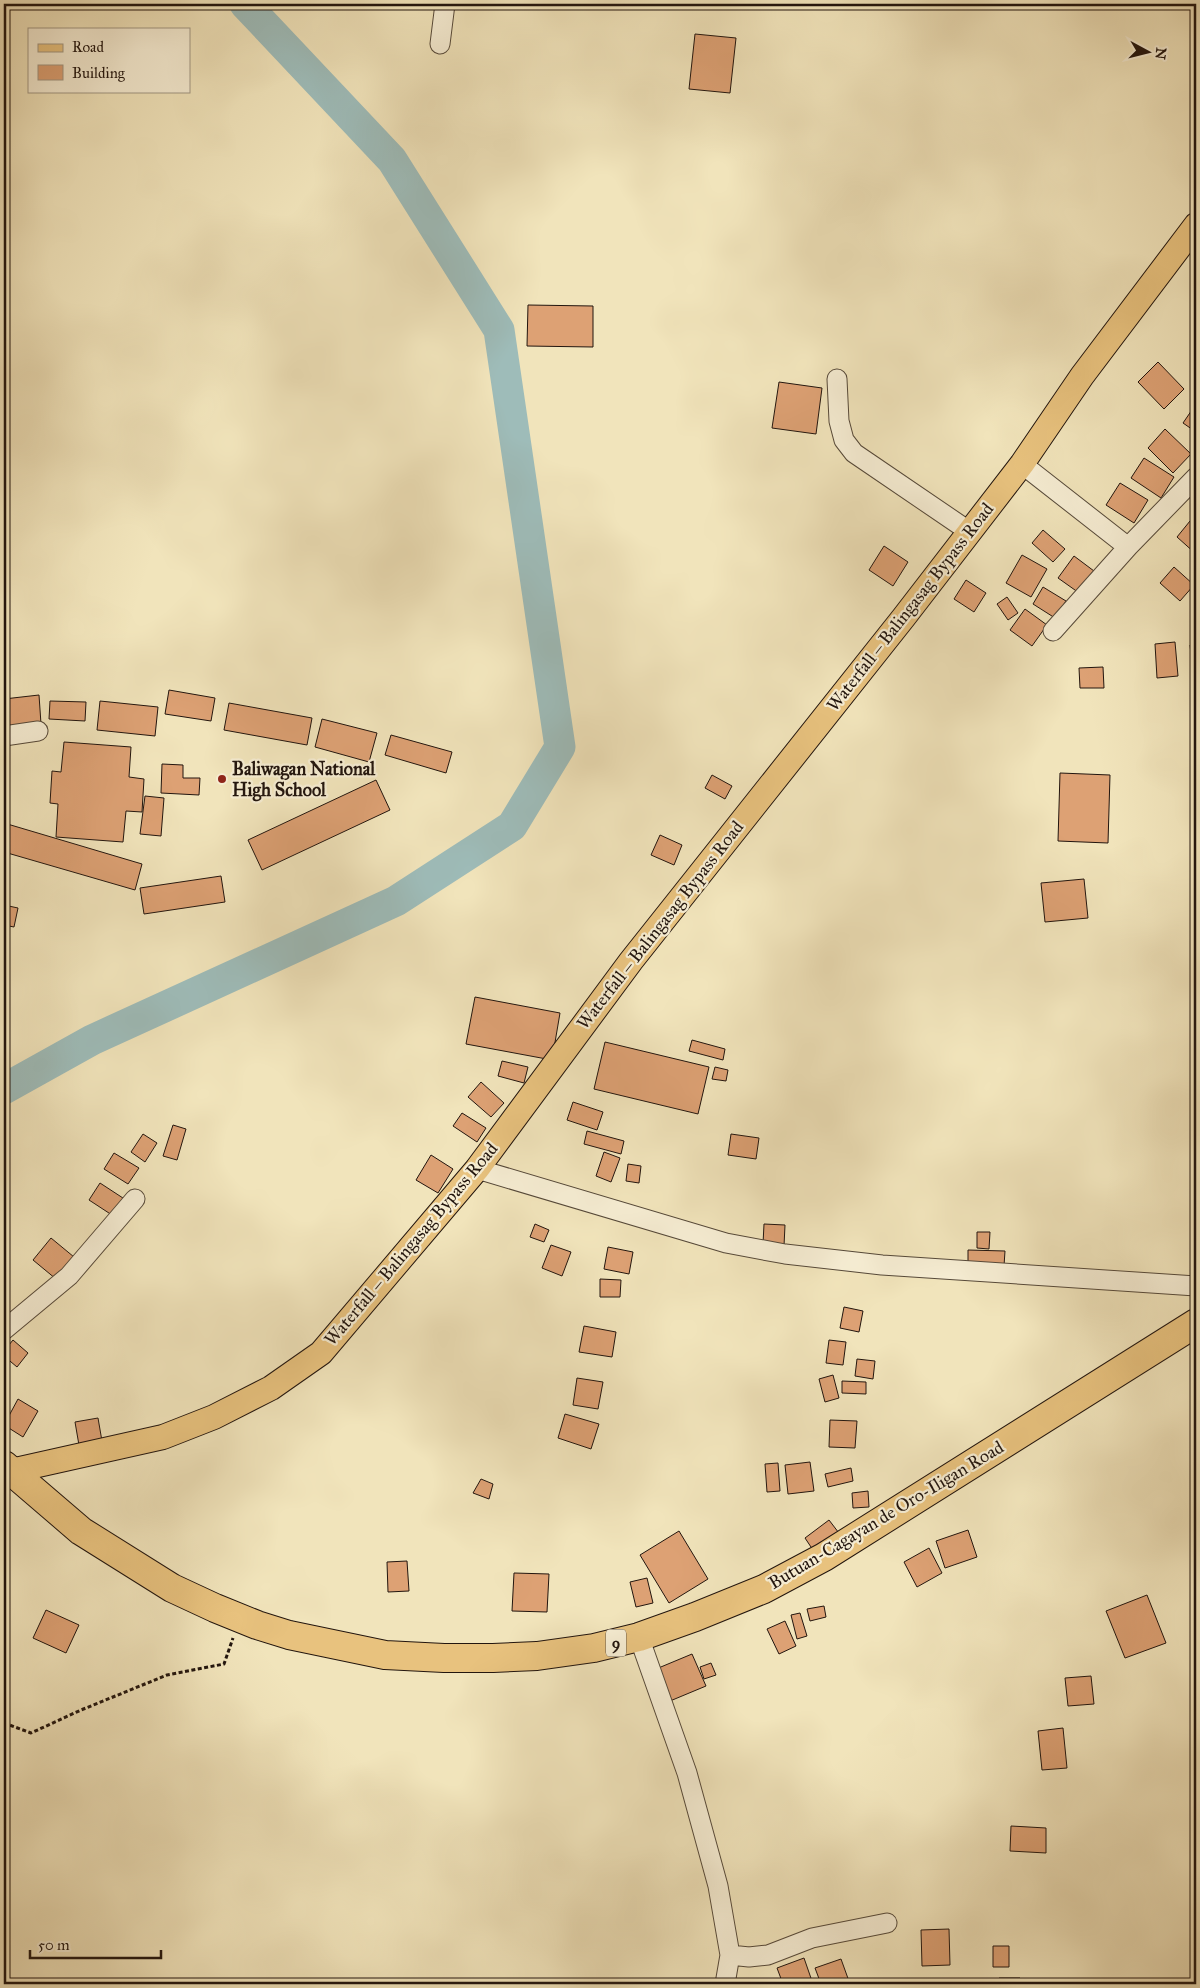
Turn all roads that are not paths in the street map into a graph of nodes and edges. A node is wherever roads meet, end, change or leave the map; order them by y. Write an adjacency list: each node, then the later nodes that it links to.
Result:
1 (445, 4): 2 (street)
2 (440, 44)
3 (1196, 225): 5 (main road, Waterfall ‒ Balingasag Bypass Road)
4 (837, 379): 7 (street)
5 (1022, 464): 7 (main road, Waterfall ‒ Balingasag Bypass Road); 8 (street)
6 (1196, 477): 8 (street)
7 (970, 532): 12 (main road, Waterfall ‒ Balingasag Bypass Road)
8 (1128, 547): 9 (street)
9 (1052, 631)
10 (38, 731): 11 (street)
11 (4, 736)
12 (477, 1169): 14 (street); 17 (main road, Waterfall ‒ Balingasag Bypass Road)
13 (134, 1199): 16 (street)
14 (1196, 1286)
15 (1196, 1323): 18 (highway, Butuan-Cagayan de Oro-Iligan Road / 9)
16 (4, 1330)
17 (7, 1468): 18 (highway, Butuan-Cagayan de Oro-Iligan Road / 9)
18 (639, 1637): 20 (street)
19 (887, 1923): 20 (street)
20 (730, 1955): 21 (street)
21 (725, 1984)

